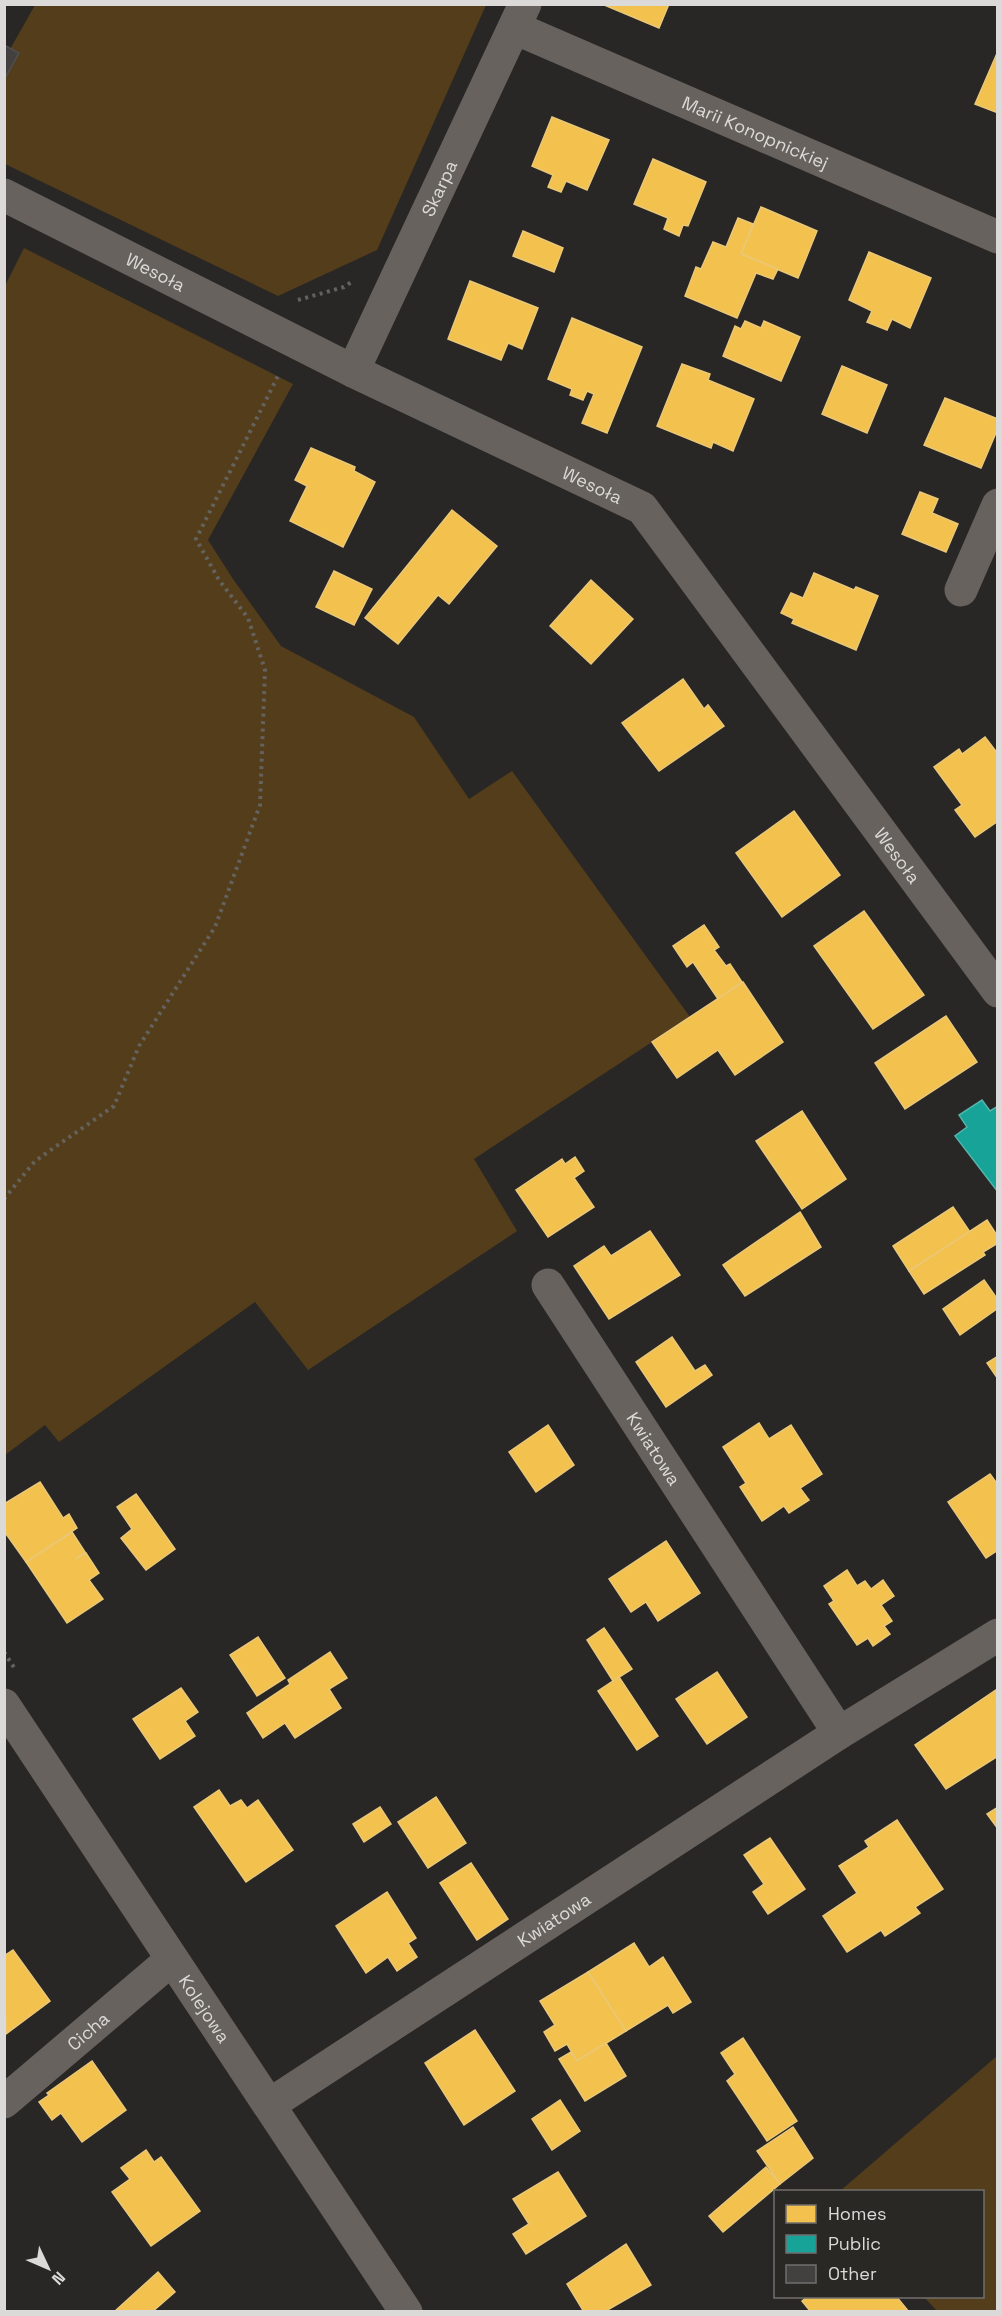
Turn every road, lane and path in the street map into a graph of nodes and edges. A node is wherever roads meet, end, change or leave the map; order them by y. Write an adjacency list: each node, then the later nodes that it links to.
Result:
1 (520, 16): 3 (street, Marii Konopnickiej); 7 (street, Skarpa)
2 (4, 195): 7 (street, Wesoła)
3 (998, 237)
4 (361, 275): 5 (path)
5 (290, 302)
6 (282, 370): 11 (path)
7 (353, 371): 10 (street, Wesoła)
8 (998, 505): 9 (street)
9 (961, 590)
10 (998, 991)
11 (4, 1199)
12 (548, 1286): 15 (street, Kwiatowa)
13 (998, 1635): 15 (street, Kwiatowa)
14 (4, 1705): 16 (street, Kolejowa)
15 (839, 1733): 18 (street, Kwiatowa)
16 (171, 1960): 17 (street, Cicha); 18 (street, Kolejowa)
17 (4, 2102)
18 (269, 2105): 19 (street, Kolejowa)
19 (406, 2312)

